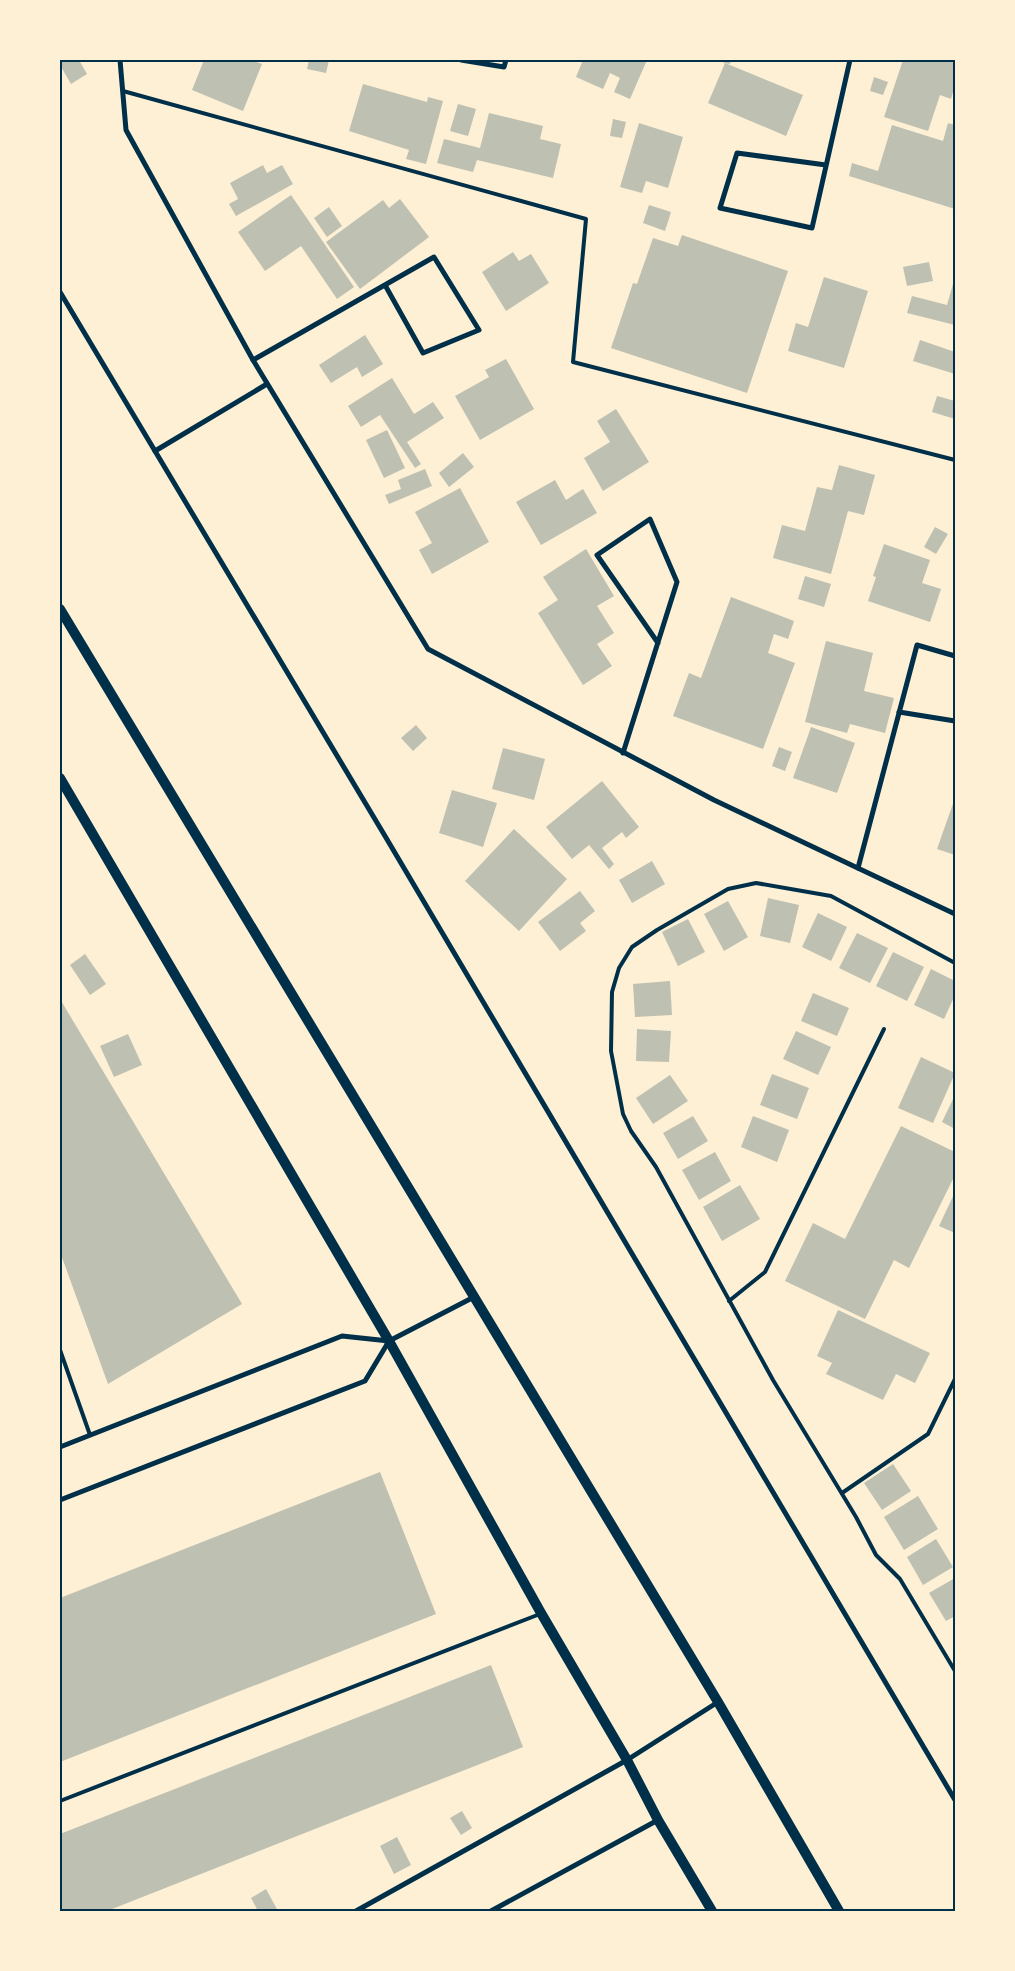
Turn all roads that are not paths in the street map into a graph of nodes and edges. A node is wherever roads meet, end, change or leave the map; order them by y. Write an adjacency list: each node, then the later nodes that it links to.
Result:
1 (120, 60): 5 (street)
2 (461, 60): 3 (street)
3 (506, 60)
4 (850, 60): 6 (street)
5 (123, 91): 9 (street); 12 (lane)
6 (826, 165): 6 (street)
7 (385, 285): 7 (street); 9 (street)
8 (60, 292): 11 (street)
9 (253, 360): 10 (street)
10 (267, 384): 11 (street); 18 (street)
11 (155, 451): 37 (street)
12 (955, 460)
13 (60, 609): 24 (main road)
14 (658, 643): 14 (street); 18 (street)
15 (955, 656): 16 (street)
16 (899, 712): 17 (street); 20 (street)
17 (955, 721)
18 (623, 752): 20 (street)
19 (60, 778): 26 (main road)
20 (858, 868): 21 (street)
21 (955, 914)
22 (955, 963): 25 (lane)
23 (884, 1028): 25 (lane)
24 (474, 1297): 26 (street); 35 (main road)
25 (729, 1301): 31 (lane)
26 (389, 1341): 29 (street); 32 (street); 33 (main road)
27 (60, 1350): 29 (lane)
28 (955, 1380): 31 (lane)
29 (90, 1435): 30 (street)
30 (60, 1447)
31 (842, 1493): 34 (lane)
32 (60, 1500)
33 (541, 1613): 36 (main road); 38 (lane)
34 (955, 1672)
35 (718, 1702): 36 (street); 43 (main road)
36 (628, 1760): 39 (main road); 40 (street)
37 (955, 1800)
38 (60, 1801)
39 (658, 1820): 41 (street); 42 (main road)
40 (356, 1911)
41 (491, 1911)
42 (712, 1911)
43 (839, 1911)

